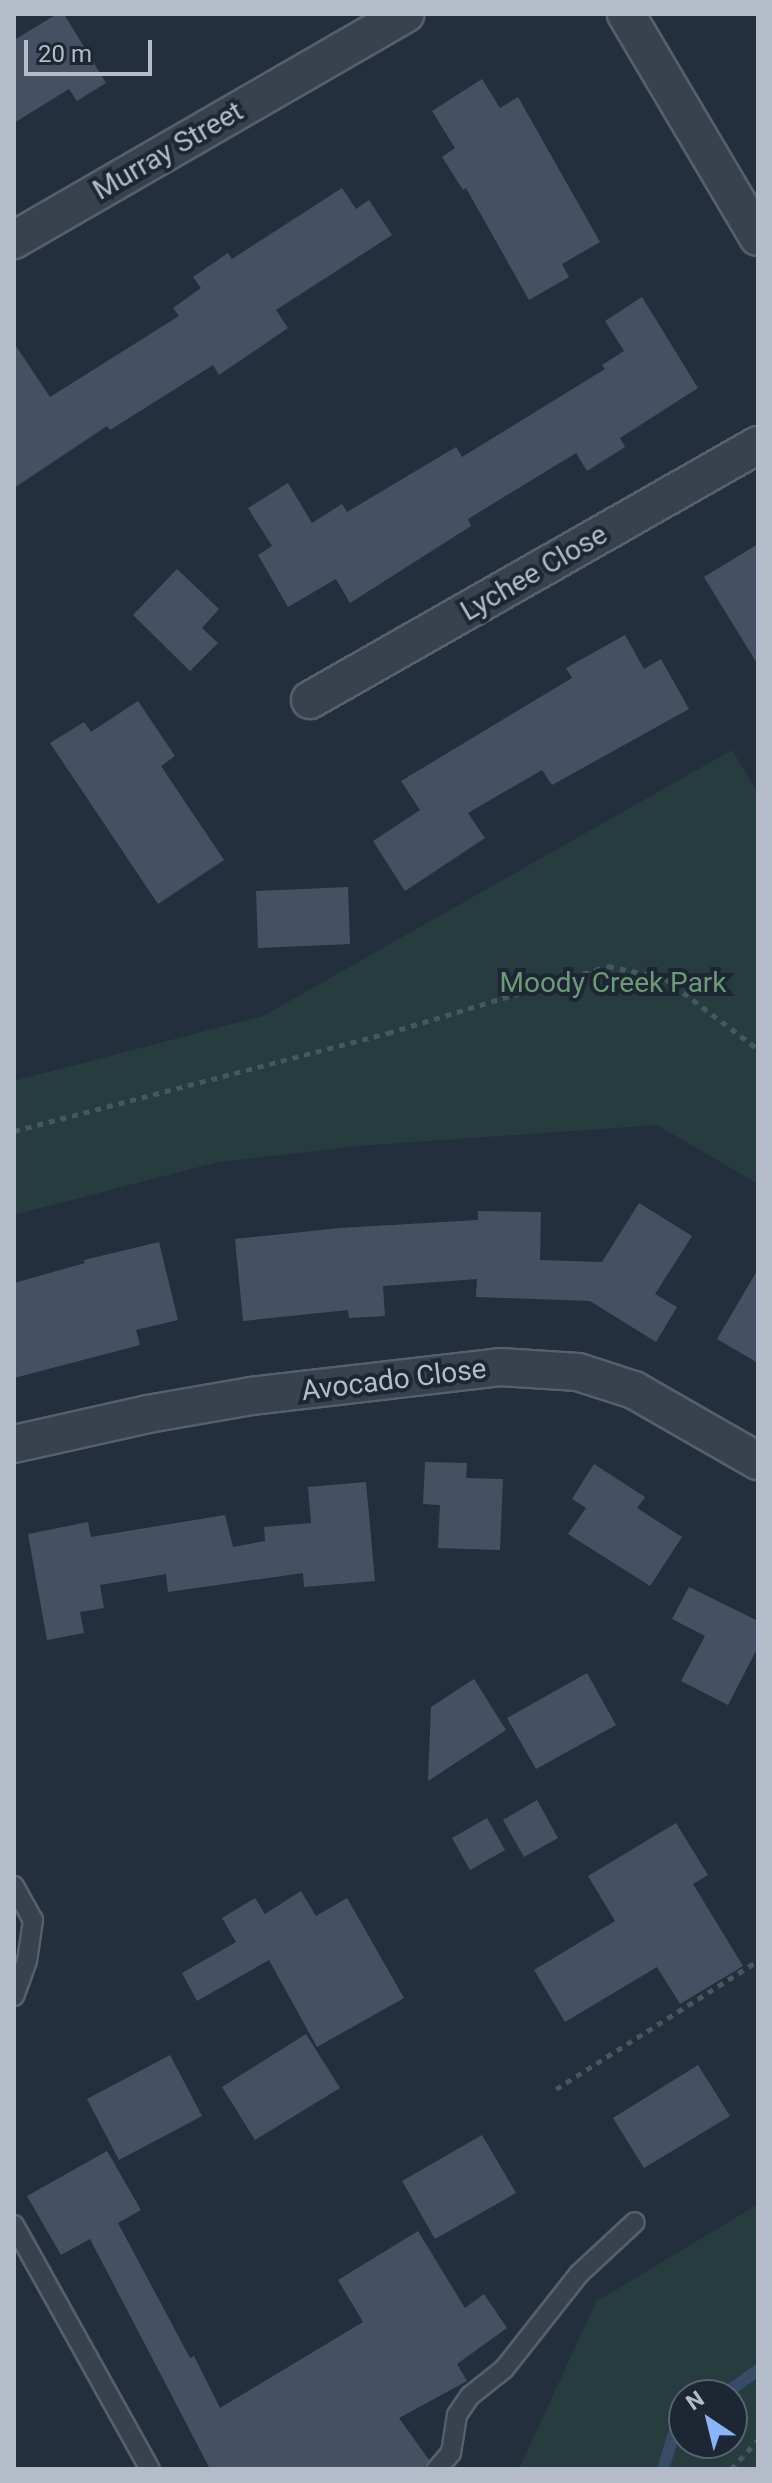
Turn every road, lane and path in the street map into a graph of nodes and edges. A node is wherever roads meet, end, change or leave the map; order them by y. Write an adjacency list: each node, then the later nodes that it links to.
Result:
1 (405, 14): 4 (street, Murray Street)
2 (626, 14): 3 (street)
3 (758, 237)
4 (14, 240)
5 (758, 445): 6 (street, Lychee Close)
6 (310, 700)
7 (758, 1049): 8 (path)
8 (14, 1131)
9 (14, 1444): 10 (street, Avocado Close)
10 (758, 1461)
11 (14, 1886): 13 (lane)
12 (758, 1961): 14 (path)
13 (14, 1996)
14 (556, 2089)
15 (635, 2222): 19 (lane)
16 (14, 2225): 18 (lane)
17 (758, 2440): 20 (path)
18 (150, 2469)
19 (437, 2469)
20 (731, 2469)

